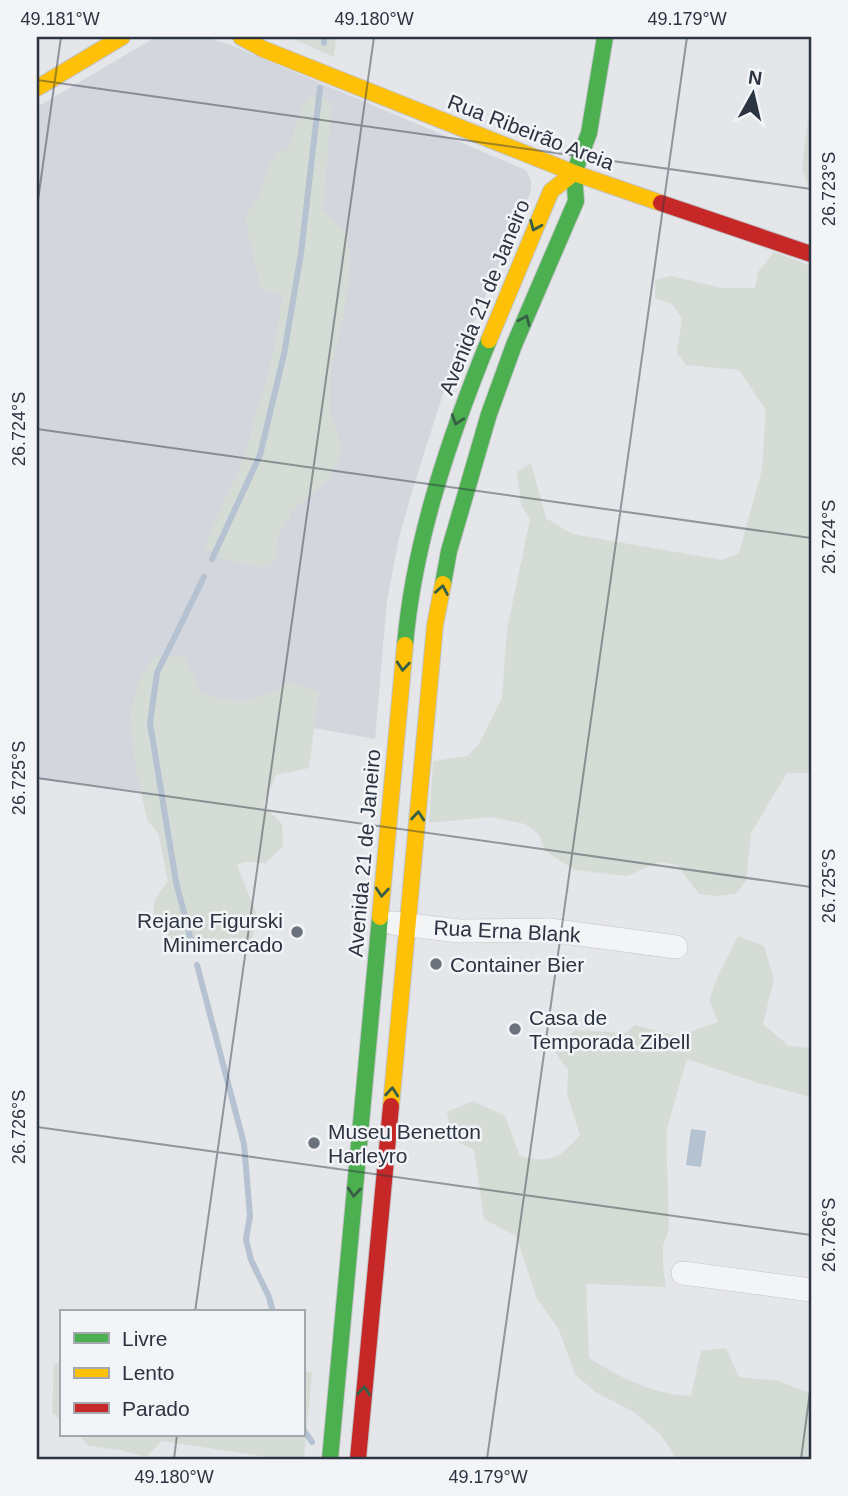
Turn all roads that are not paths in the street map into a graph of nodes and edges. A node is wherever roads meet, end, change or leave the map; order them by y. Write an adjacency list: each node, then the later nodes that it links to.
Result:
1 (122, 37): 4 (street)
2 (241, 37): 5 (street, Rua Ribeirão Areia)
3 (606, 37): 5 (street)
4 (37, 88)
5 (574, 173): 6 (street, Rua Ribeirão Areia); 7 (street, Avenida 21 de Janeiro, one-way to 7); 8 (street, one-way to 5)
6 (811, 254)
7 (407, 620): 8 (street); 9 (street, Avenida 21 de Janeiro, one-way to 9)
8 (435, 625): 10 (street, one-way to 8)
9 (379, 921): 10 (street, Rua Erna Blank); 12 (street, Avenida 21 de Janeiro, one-way to 12)
10 (408, 925): 11 (street, Rua Erna Blank); 13 (street, one-way to 10)
11 (676, 947)
12 (351, 1230): 13 (street); 16 (street, Avenida 21 de Janeiro)
13 (379, 1233): 17 (street, one-way to 13)
14 (683, 1273): 15 (street)
15 (811, 1290)
16 (330, 1459)
17 (358, 1459)

